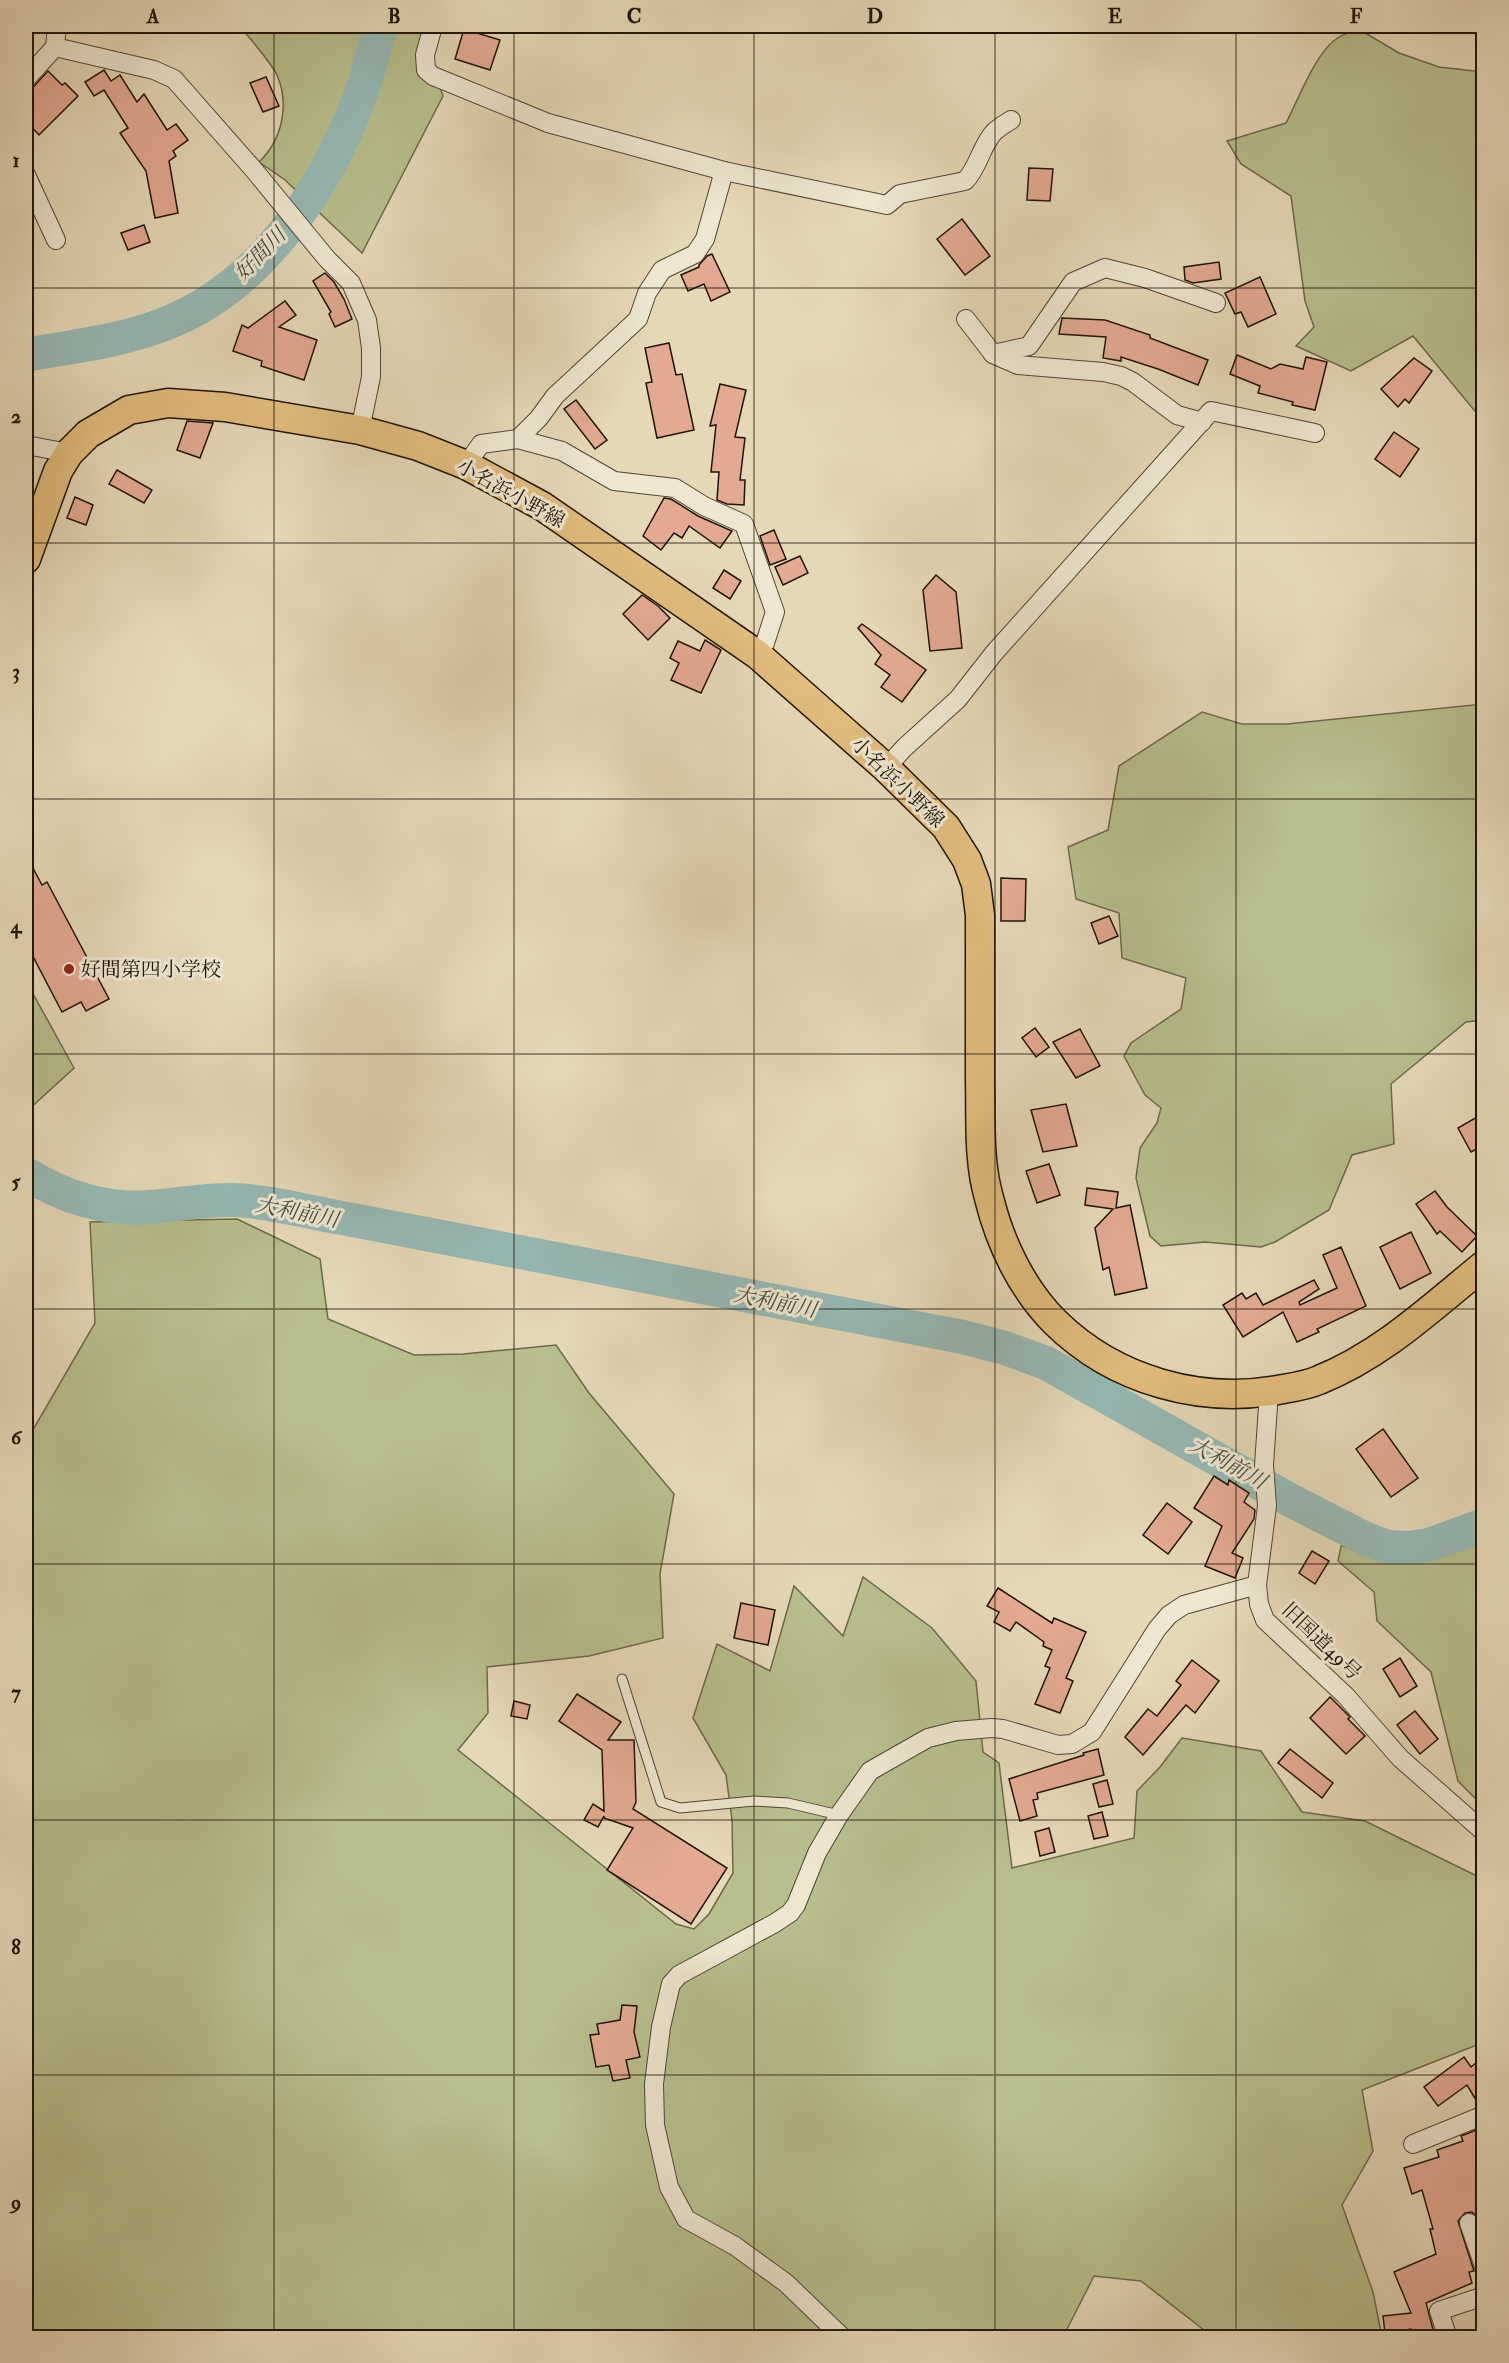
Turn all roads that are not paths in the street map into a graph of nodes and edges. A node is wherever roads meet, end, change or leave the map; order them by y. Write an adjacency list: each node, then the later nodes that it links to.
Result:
1 (57, 26): 3 (street)
2 (433, 26): 6 (street)
3 (55, 47): 4 (street); 13 (street)
4 (26, 79)
5 (1011, 120): 6 (street)
6 (724, 171): 15 (street)
7 (26, 175): 8 (street)
8 (56, 240)
9 (1216, 303): 11 (street)
10 (966, 319): 11 (street)
11 (993, 354): 12 (street)
12 (1202, 422): 14 (street); 21 (street)
13 (360, 430): 17 (main road, 小名浜小野線); 18 (main road, 小名浜小野線)
14 (1315, 433)
15 (518, 439): 18 (street); 20 (street)
16 (26, 445): 17 (street)
17 (69, 453): 19 (main road, 小名浜小野線)
18 (466, 465): 20 (main road, 小名浜小野線)
19 (26, 560)
20 (758, 655): 21 (main road, 小名浜小野線)
21 (886, 768): 23 (main road, 小名浜小野線)
22 (1484, 1265): 23 (main road, 小名浜小野線)
23 (1269, 1392): 24 (street, 旧国道49号)
24 (1257, 1585): 26 (street); 27 (street, 旧国道49号)
25 (622, 1679): 26 (lane)
26 (838, 1815): 33 (street)
27 (1484, 1832)
28 (1484, 2115): 29 (street)
29 (1413, 2144)
30 (1469, 2223): 31 (street)
31 (1484, 2266)
32 (1484, 2296): 34 (street)
33 (843, 2337)
34 (1448, 2337)

